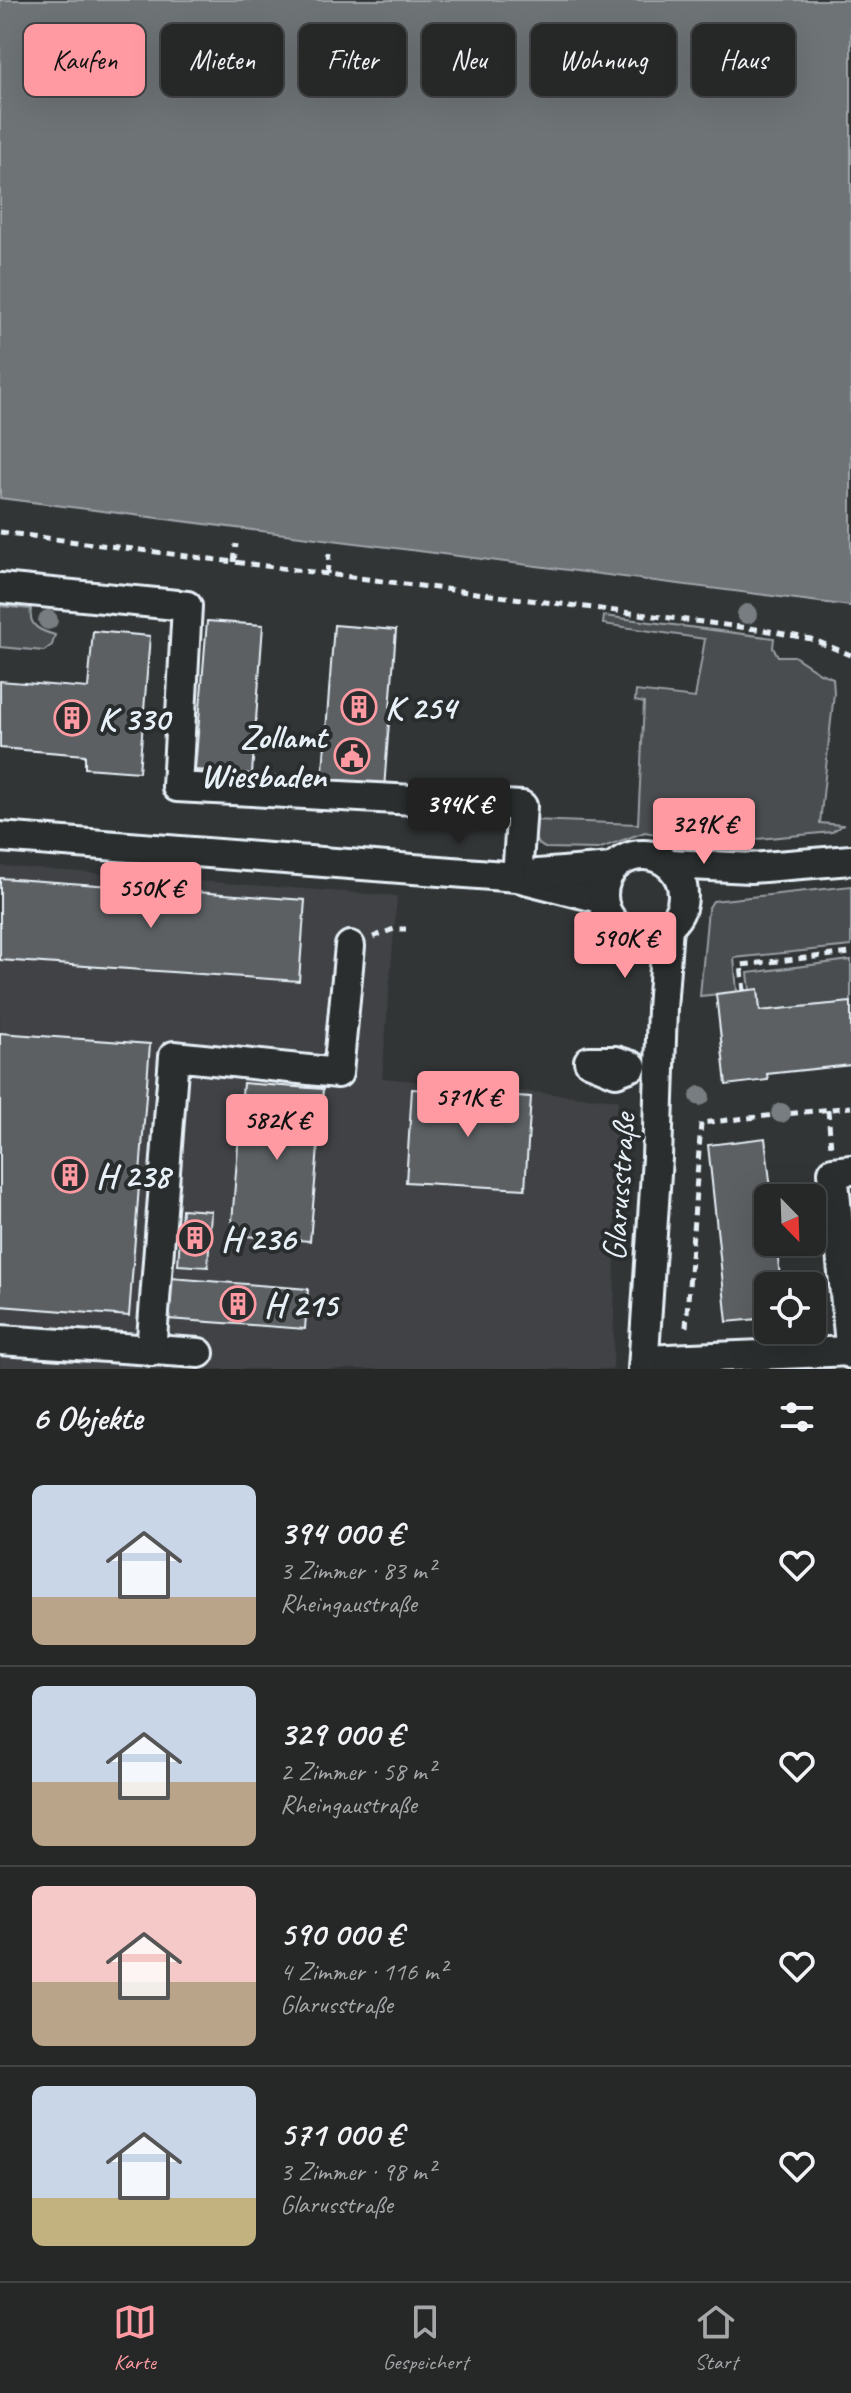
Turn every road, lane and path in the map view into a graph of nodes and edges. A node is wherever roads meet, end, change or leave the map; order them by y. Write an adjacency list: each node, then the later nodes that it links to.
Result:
1 (0, 532): 4 (path)
2 (236, 544): 4 (path)
3 (329, 554): 5 (path)
4 (234, 562): 5 (path)
5 (327, 574): 7 (path)
6 (0, 588): 14 (street)
7 (851, 655)
8 (0, 837): 14 (street)
9 (851, 845): 10 (street)
10 (851, 860): 13 (street)
11 (670, 864): 12 (street); 13 (street); 15 (street)
12 (612, 868): 14 (street); 16 (street)
13 (751, 868): 15 (street)
14 (517, 877): 16 (street)
15 (684, 893): 17 (street)
16 (603, 899): 20 (street)
17 (668, 926): 20 (street); 24 (street, Glarusstraße)
18 (394, 929): 19 (path)
19 (406, 929)
20 (636, 935): 24 (street, Glarusstraße)
21 (350, 946): 33 (street)
22 (851, 953): 23 (path)
23 (744, 991)
24 (662, 1009): 26 (street, Glarusstraße)
25 (632, 1066): 26 (street)
26 (661, 1068): 34 (street, Glarusstraße)
27 (851, 1107): 28 (path)
28 (828, 1110): 29 (path); 30 (path)
29 (842, 1171): 32 (street)
30 (686, 1327)
31 (0, 1340): 33 (street)
32 (851, 1352): 34 (street)
33 (173, 1356)
34 (643, 1364)

